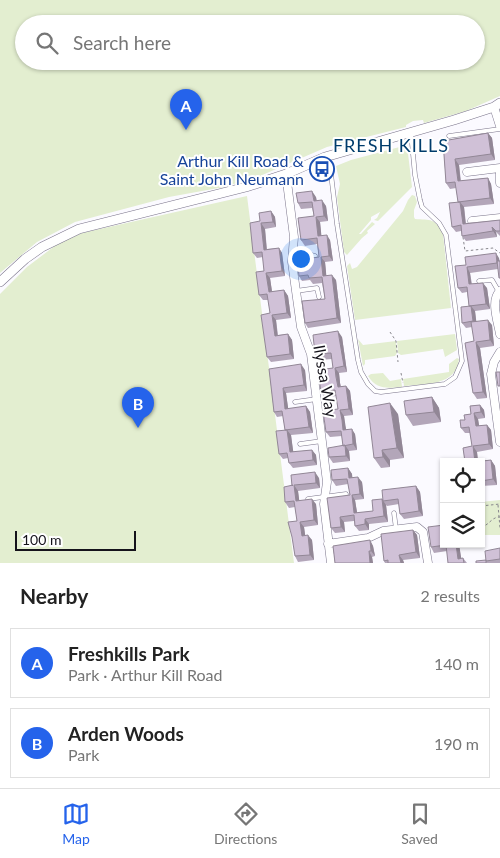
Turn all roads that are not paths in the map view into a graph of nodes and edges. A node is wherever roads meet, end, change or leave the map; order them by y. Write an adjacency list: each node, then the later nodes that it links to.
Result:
1 (497, 105): 2 (street); 3 (street)
2 (500, 128): 4 (lane)
3 (411, 132): 5 (street); 5 (lane)
4 (449, 136)
5 (325, 157): 9 (street)
6 (500, 168): 7 (street)
7 (467, 172)
8 (500, 172): 10 (street)
9 (286, 174): 13 (street, Ilyssa Way); 15 (street)
10 (500, 183)
11 (500, 218): 12 (street)
12 (472, 221)
13 (293, 250): 14 (lane); 17 (street, Ilyssa Way)
14 (315, 256)
15 (0, 282)
16 (479, 282): 18 (lane)
17 (296, 291): 19 (lane); 22 (street, Ilyssa Way)
18 (500, 292): 20 (street)
19 (319, 297)
20 (500, 334)
21 (500, 352): 24 (street)
22 (317, 399): 23 (lane); 25 (street, Ilyssa Way)
23 (295, 402)
24 (498, 404): 26 (street)
25 (322, 441): 27 (lane); 29 (street, Ilyssa Way)
26 (500, 442)
27 (300, 444)
28 (346, 494): 29 (lane)
29 (325, 496): 30 (lane); 33 (street, Ilyssa Way)
30 (308, 499)
31 (394, 513): 32 (lane)
32 (396, 530): 33 (street); 35 (street)
33 (328, 544): 34 (street, Ilyssa Way)
34 (331, 563)
35 (428, 563)

